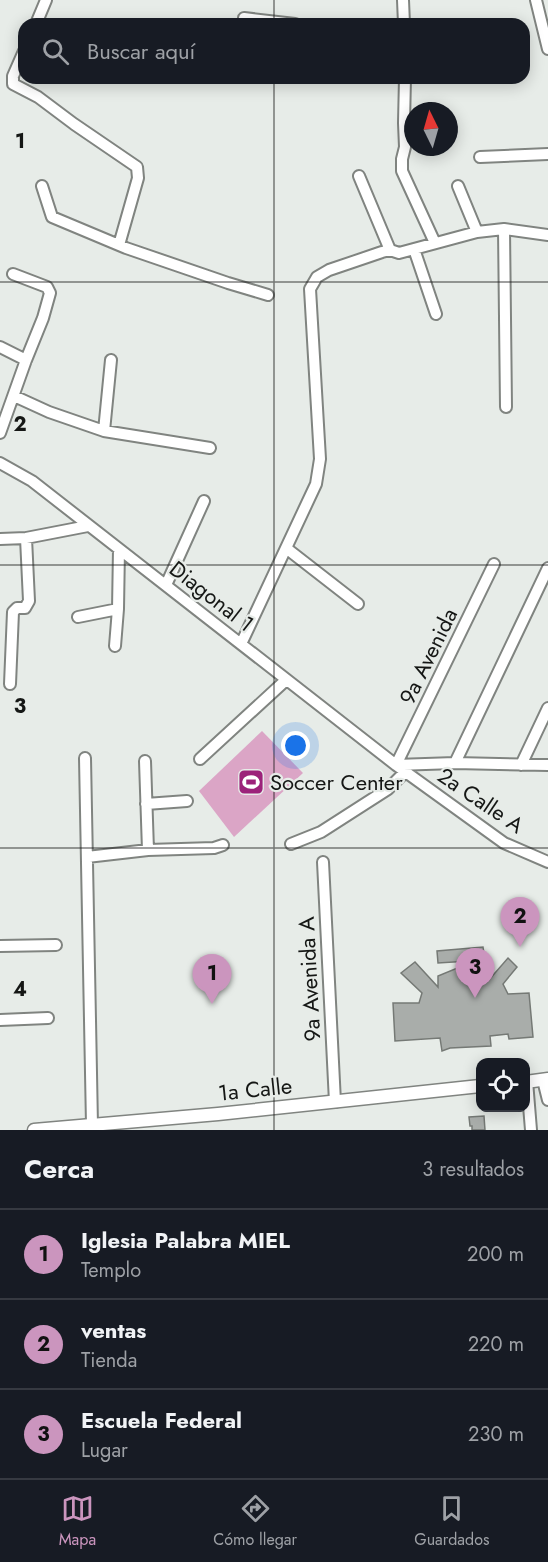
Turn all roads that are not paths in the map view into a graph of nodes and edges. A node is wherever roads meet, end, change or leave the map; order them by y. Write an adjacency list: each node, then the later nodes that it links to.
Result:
1 (46, 0): 4 (street)
2 (403, 0): 5 (street)
3 (536, 0): 6 (street)
4 (38, 18)
5 (404, 18)
6 (548, 49)
7 (18, 65): 18 (street)
8 (405, 84): 17 (street)
9 (548, 154): 10 (street)
10 (480, 157)
11 (359, 176): 20 (street)
12 (42, 186): 18 (street)
13 (458, 186): 15 (street)
14 (504, 229): 15 (street); 16 (street); 28 (street)
15 (477, 232): 17 (street)
16 (548, 235)
17 (435, 243): 19 (street)
18 (119, 245): 22 (street)
19 (414, 249): 20 (street); 23 (street)
20 (390, 250): 37 (street)
21 (13, 273): 25 (street)
22 (268, 296)
23 (436, 314)
24 (0, 347): 25 (street)
25 (26, 360): 27 (street)
26 (111, 360): 29 (street)
27 (14, 396): 29 (street); 30 (street)
28 (506, 407)
29 (104, 431): 31 (street)
30 (0, 433)
31 (210, 448)
32 (1, 467): 34 (street, Diagonal 1)
33 (204, 501): 41 (street)
34 (88, 526): 35 (street); 38 (street, Diagonal 1)
35 (26, 538): 36 (street); 48 (street)
36 (0, 539)
37 (286, 548): 42 (street); 45 (street)
38 (119, 549): 41 (street, Diagonal 1); 43 (street)
39 (494, 564): 56 (street, 9a Avenida)
40 (548, 568): 53 (street)
41 (166, 585): 45 (street, Diagonal 1)
42 (358, 604)
43 (118, 609): 44 (street); 46 (street)
44 (78, 617)
45 (241, 644): 47 (street, Diagonal 1)
46 (115, 646)
47 (286, 680): 51 (street); 56 (street, Diagonal 1)
48 (10, 684)
49 (548, 708): 54 (street)
50 (85, 758): 62 (street)
51 (200, 759)
52 (145, 761): 58 (street)
53 (455, 763): 54 (street); 56 (street)
54 (521, 765): 55 (street)
55 (548, 765)
56 (400, 769): 59 (street); 64 (street, 2a Calle A)
57 (187, 801): 58 (street)
58 (146, 804): 61 (street)
59 (291, 844)
60 (223, 845): 61 (street)
61 (148, 850): 62 (street)
62 (87, 857): 75 (street)
63 (323, 862): 72 (street, 9a Avenida A)
64 (548, 862)
65 (56, 945): 66 (street)
66 (0, 946)
67 (48, 1018): 68 (street)
68 (0, 1020)
69 (546, 1080): 70 (main road); 73 (street)
70 (530, 1082)
71 (476, 1086): 72 (main road, 1a Calle)
72 (335, 1097): 75 (main road, 1a Calle)
73 (548, 1100)
74 (529, 1112): 77 (street)
75 (92, 1125): 76 (main road, 1a Calle)
76 (34, 1130)
77 (531, 1130)

